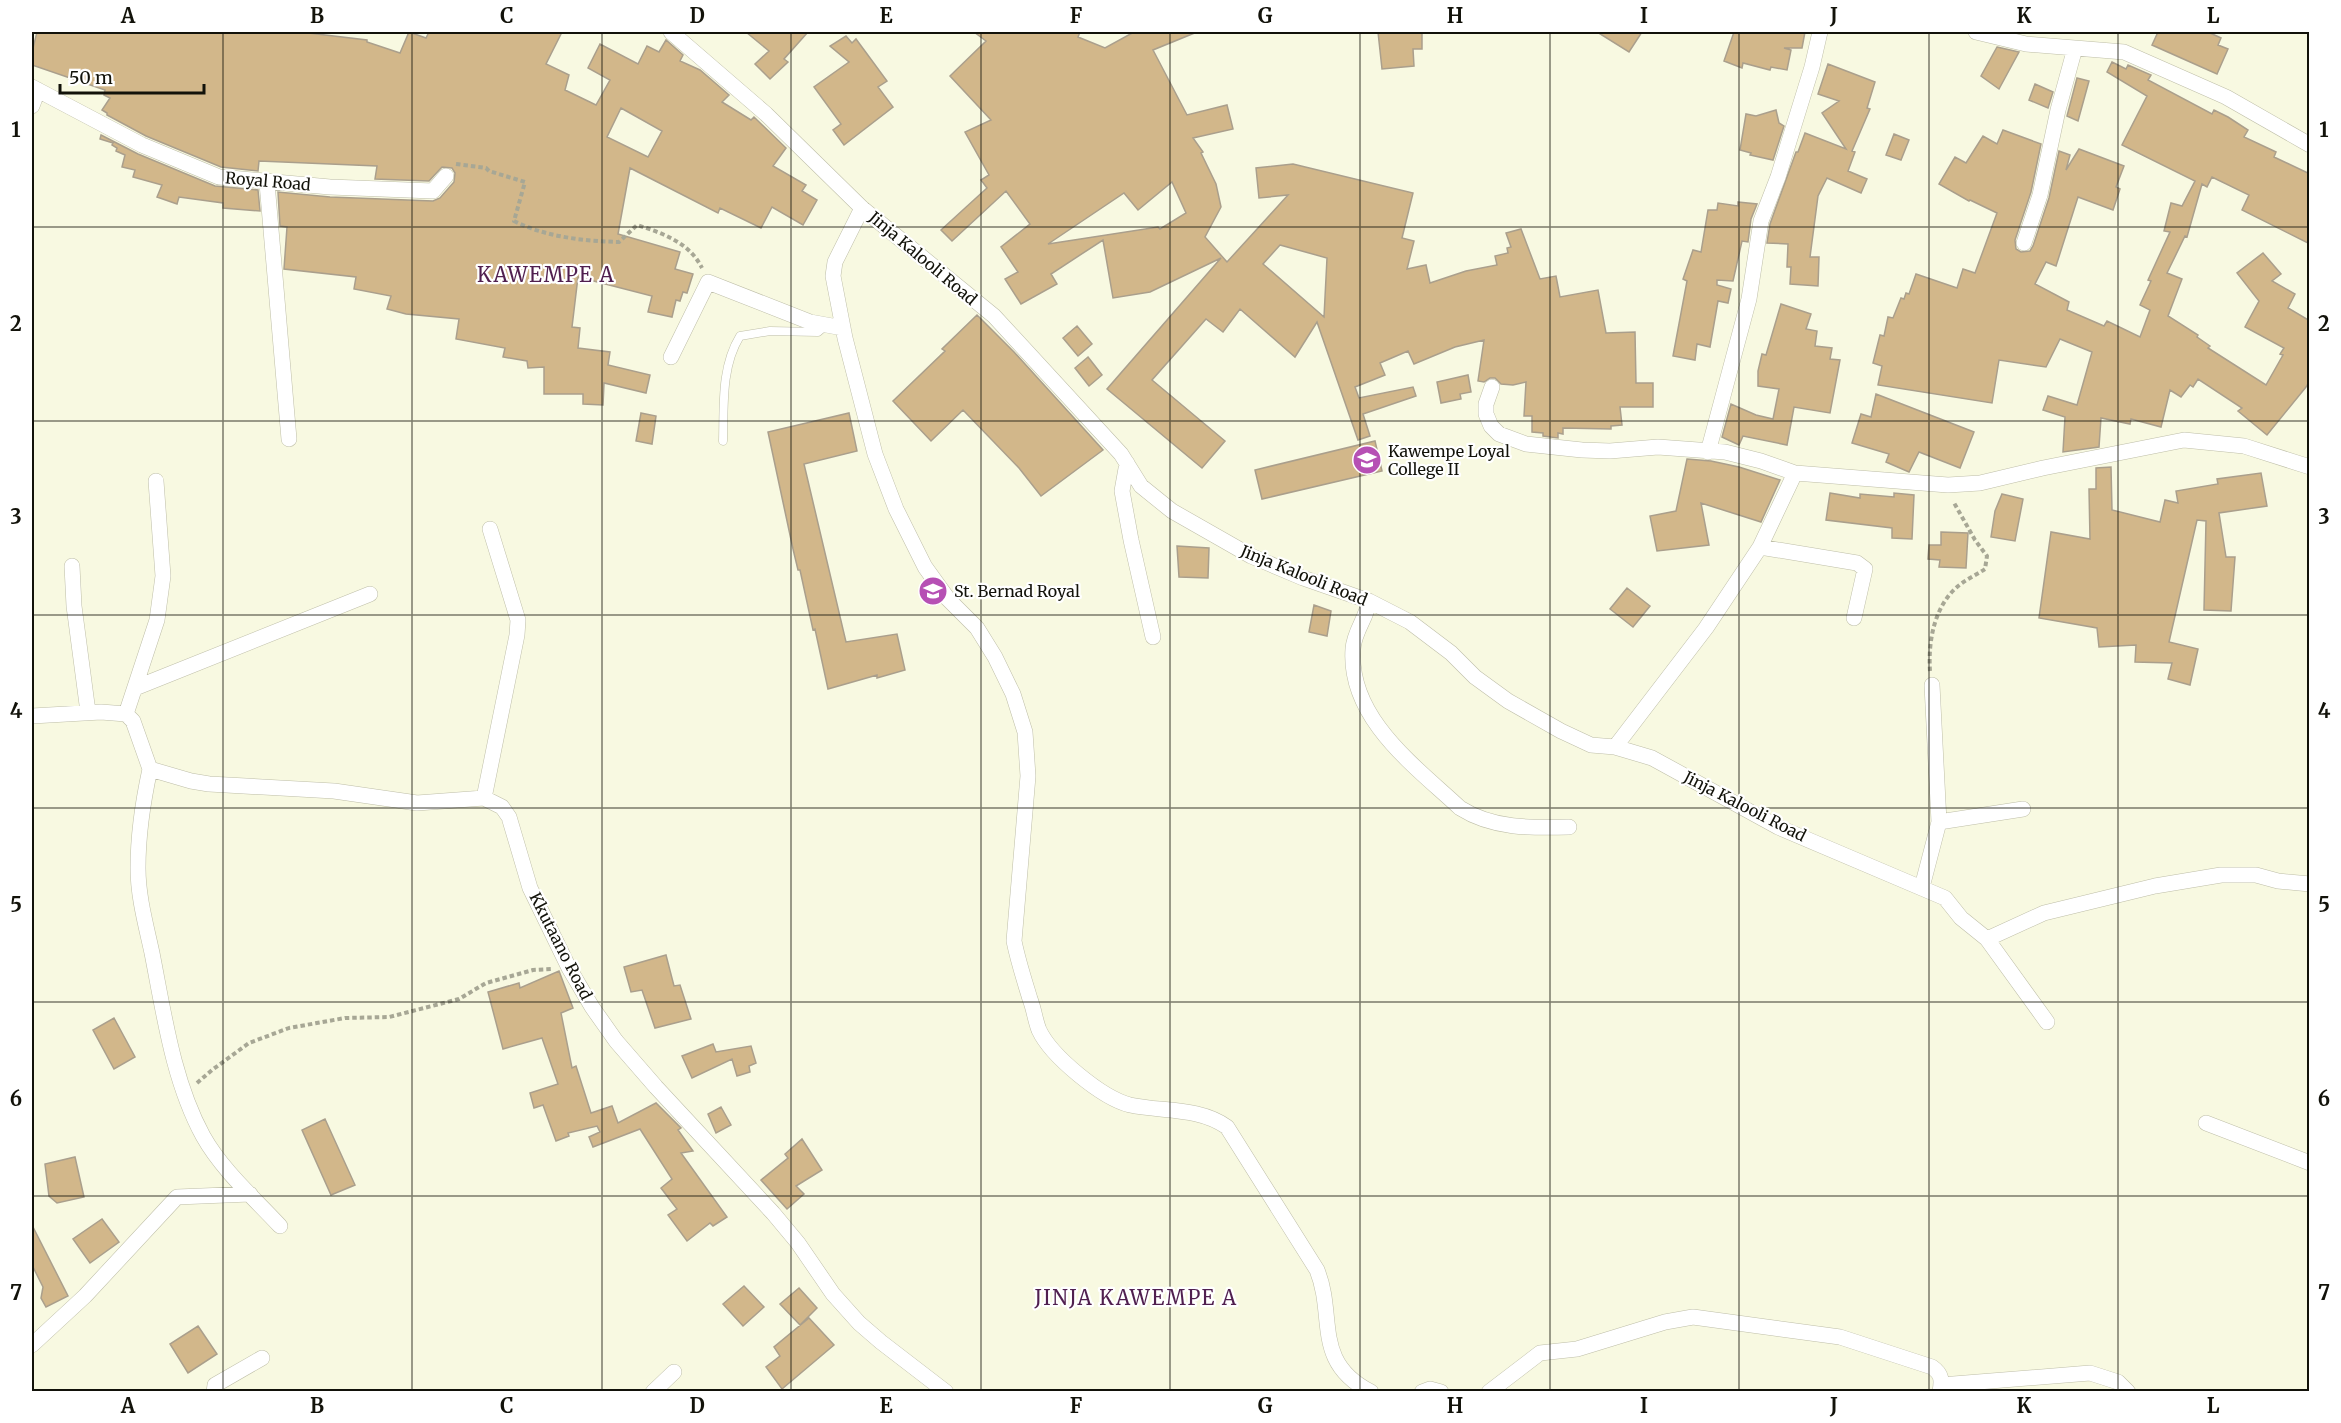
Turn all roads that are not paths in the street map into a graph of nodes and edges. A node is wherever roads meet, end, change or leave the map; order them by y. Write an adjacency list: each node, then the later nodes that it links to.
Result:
1 (672, 32): 10 (street, Jinja Kalooli Road)
2 (1820, 32): 18 (street)
3 (1976, 32): 4 (street)
4 (2076, 48): 7 (street); 11 (street)
5 (35, 89): 6 (street); 9 (street, Royal Road)
6 (32, 106)
7 (2310, 145)
8 (446, 176): 9 (street, Royal Road)
9 (267, 183): 16 (street)
10 (862, 208): 13 (street); 19 (street, Jinja Kalooli Road)
11 (2024, 243)
12 (826, 325): 13 (street); 14 (street); 17 (lane)
13 (843, 328): 56 (street)
14 (671, 357)
15 (1491, 387): 18 (street)
16 (289, 439)
17 (723, 441)
18 (1708, 452): 21 (street)
19 (1127, 463): 27 (street, Jinja Kalooli Road); 29 (street)
20 (2310, 467): 21 (street)
21 (1795, 473): 24 (street)
22 (156, 481): 31 (street)
23 (490, 529): 37 (street)
24 (1760, 547): 28 (street); 35 (street)
25 (72, 566): 32 (street)
26 (370, 594): 31 (street)
27 (1368, 601): 35 (street, Jinja Kalooli Road); 40 (street)
28 (1854, 618)
29 (1153, 637)
30 (1932, 685): 39 (street)
31 (135, 688): 33 (street)
32 (88, 712): 33 (street); 34 (street)
33 (126, 714): 36 (street)
34 (32, 716)
35 (1615, 747): 42 (street, Jinja Kalooli Road)
36 (150, 769): 37 (street); 47 (street)
37 (484, 798): 55 (street, Kkutaano Road)
38 (2023, 809): 39 (street)
39 (1939, 822): 42 (street)
40 (1569, 827)
41 (2310, 884): 43 (street)
42 (1922, 886): 43 (street, Jinja Kalooli Road)
43 (1987, 939): 44 (street, Jinja Kalooli Road)
44 (2047, 1022)
45 (2206, 1123): 46 (street)
46 (2310, 1163)
47 (250, 1194): 48 (street); 49 (street)
48 (280, 1226)
49 (32, 1344)
50 (262, 1358): 53 (street)
51 (674, 1372): 54 (street)
52 (1940, 1388): 59 (street); 60 (street)
53 (214, 1392)
54 (653, 1392)
55 (946, 1392)
56 (1371, 1392)
57 (1422, 1392): 58 (street)
58 (1441, 1392)
59 (1489, 1392)
60 (2128, 1392)

